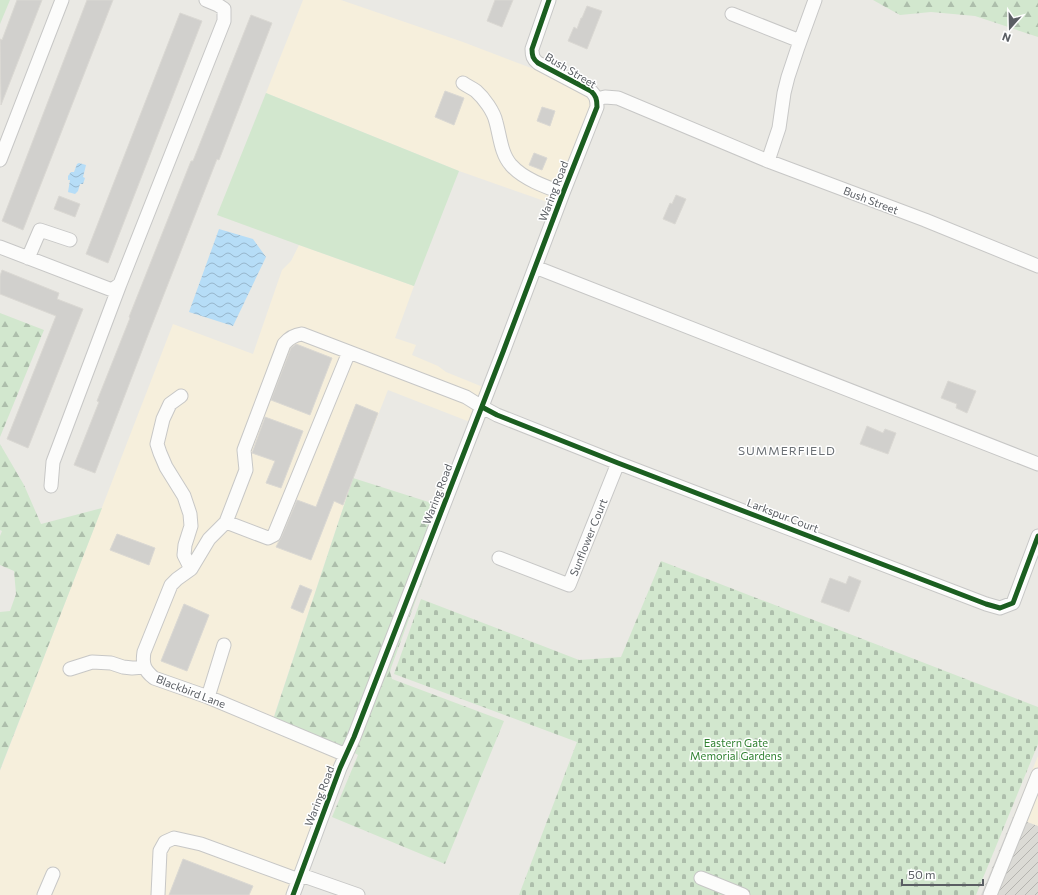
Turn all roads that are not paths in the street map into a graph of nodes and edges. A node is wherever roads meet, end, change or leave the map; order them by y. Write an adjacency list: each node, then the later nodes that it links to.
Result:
1 (62, 0): 9 (street)
2 (206, 0): 17 (street)
3 (549, 0): 8 (street, Bush Street)
4 (815, 0): 6 (street)
5 (732, 14): 6 (street)
6 (800, 41): 10 (street)
7 (463, 83): 11 (street)
8 (597, 99): 10 (street, Bush Street); 11 (street, Waring Road)
9 (0, 160)
10 (768, 161): 15 (street, Bush Street)
11 (563, 193): 16 (street, Waring Road)
12 (70, 240): 14 (street)
13 (0, 247): 14 (street)
14 (28, 258): 17 (street)
15 (1038, 266)
16 (535, 267): 20 (street, Waring Road); 22 (street)
17 (120, 284): 23 (street)
18 (349, 352): 20 (street, Larkspur Court); 24 (street); 24 (street, Larkspur Court)
19 (181, 396): 27 (street)
20 (482, 407): 21 (street, Larkspur Court); 32 (street, Waring Road)
21 (618, 463): 25 (street, Larkspur Court); 26 (street, Sunflower Court)
22 (1038, 464)
23 (51, 486)
24 (226, 522): 27 (street)
25 (1038, 536)
26 (499, 558)
27 (191, 569): 29 (street, Blackbird Lane)
28 (224, 645): 31 (street)
29 (144, 667): 30 (street); 31 (street, Blackbird Lane)
30 (70, 669)
31 (208, 697): 32 (street, Blackbird Lane)
32 (346, 755): 35 (street, Waring Road)
33 (1038, 775): 42 (street)
34 (53, 874): 37 (street)
35 (300, 877): 38 (street); 39 (street, Waring Road); 40 (street)
36 (701, 878): 41 (street)
37 (44, 895)
38 (158, 895)
39 (293, 895)
40 (358, 895)
41 (743, 895)
42 (990, 895)

